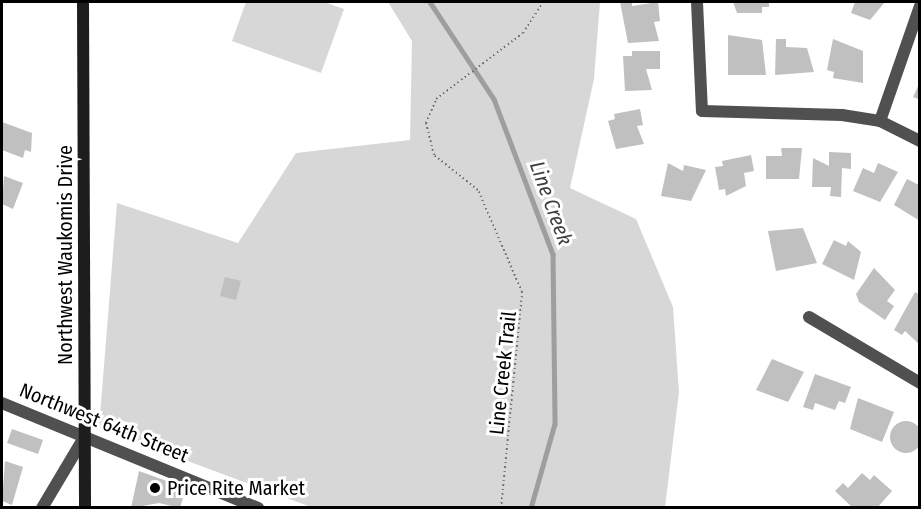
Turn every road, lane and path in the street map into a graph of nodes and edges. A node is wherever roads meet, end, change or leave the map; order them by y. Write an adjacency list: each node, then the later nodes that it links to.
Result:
1 (83, 2): 10 (main road, Northwest Waukomis Drive)
2 (543, 2): 14 (path, Line Creek Trail)
3 (697, 2): 5 (street)
4 (920, 6): 5 (street)
5 (879, 121): 6 (street)
6 (920, 141)
7 (809, 317): 8 (street)
8 (920, 383)
9 (2, 403): 10 (street, Northwest 64th Street)
10 (85, 436): 11 (street); 12 (main road, Northwest Waukomis Drive); 13 (street, Northwest 64th Street)
11 (42, 507)
12 (85, 507)
13 (258, 507)
14 (501, 507)

